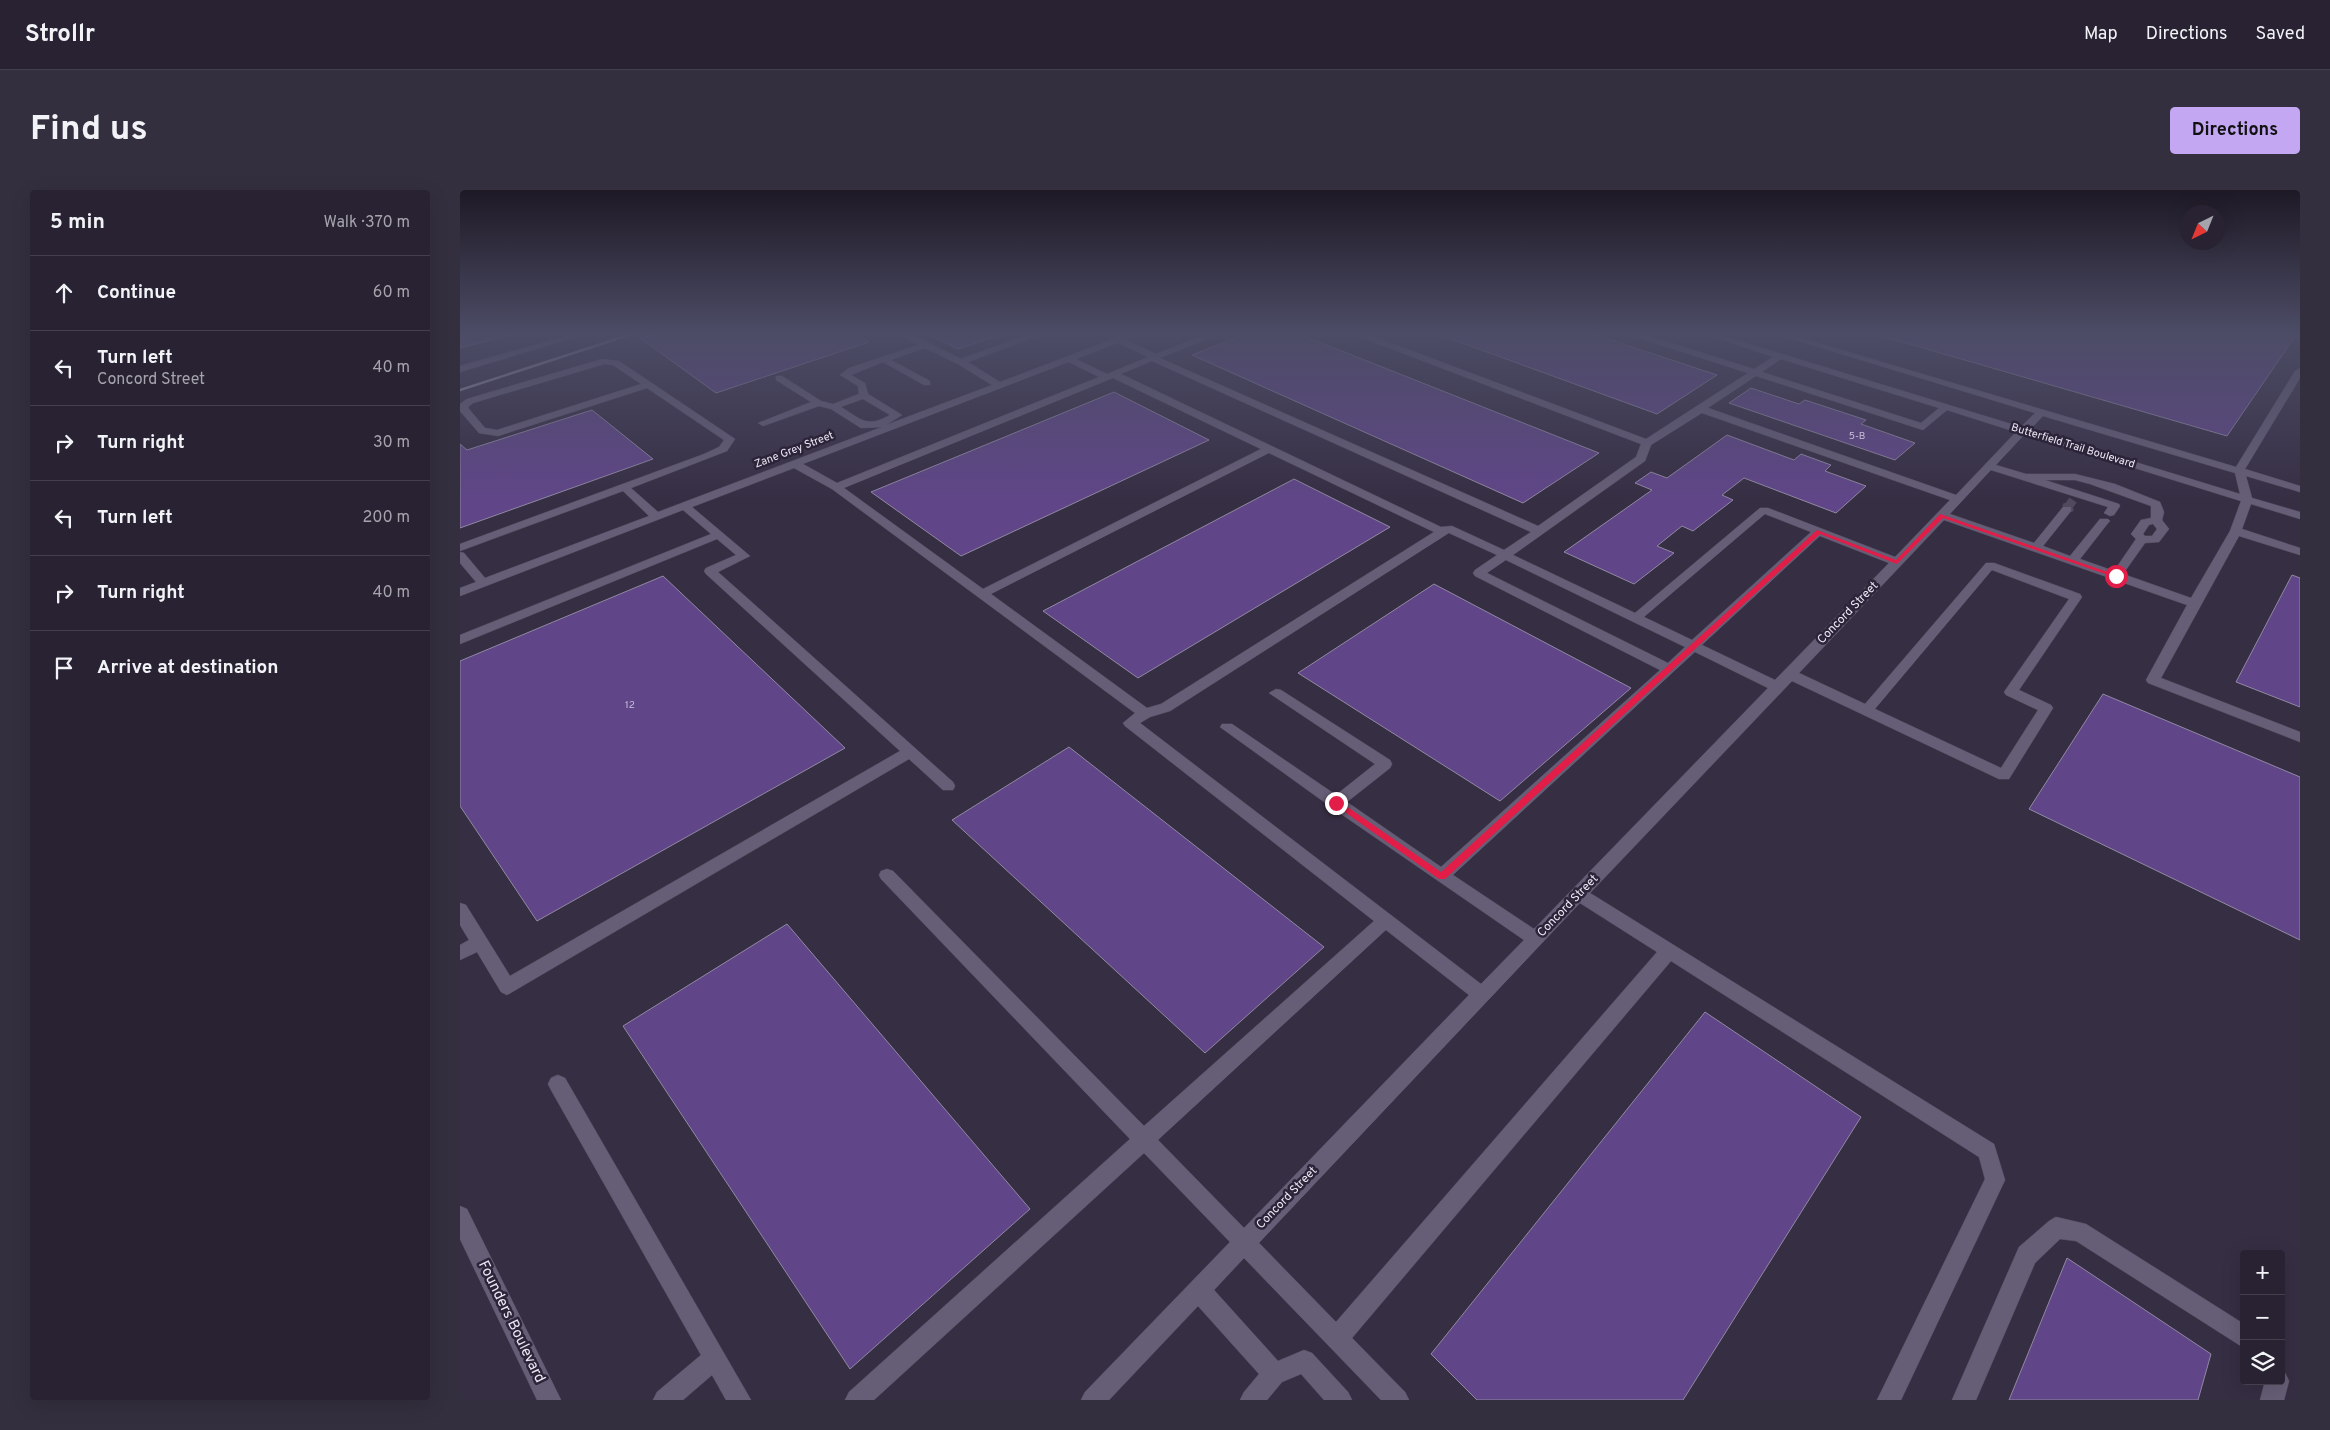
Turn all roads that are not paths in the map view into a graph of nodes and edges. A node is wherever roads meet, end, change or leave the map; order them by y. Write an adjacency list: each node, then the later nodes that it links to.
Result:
1 (512, 388): 2 (street)
2 (635, 388)
3 (656, 388): 31 (street)
4 (795, 388): 17 (street)
5 (863, 388): 16 (street)
6 (989, 388): 23 (street, Zane Grey Street)
7 (1077, 388): 32 (street)
8 (1139, 388): 26 (street)
9 (1224, 388): 41 (street)
10 (1504, 388): 25 (street)
11 (1732, 388): 20 (street)
12 (1806, 388): 19 (street)
13 (1885, 388): 19 (street, Butterfield Trail Boulevard)
14 (1965, 388): 21 (street, Butterfield Trail Boulevard)
15 (2290, 388): 29 (street)
16 (864, 395): 18 (street); 23 (street)
17 (818, 403): 18 (street); 22 (street)
18 (834, 407): 23 (street)
19 (1945, 407): 24 (street, Butterfield Trail Boulevard)
20 (1701, 409): 25 (street); 34 (street)
21 (2042, 411): 24 (street, Concord Street); 29 (street, Butterfield Trail Boulevard)
22 (763, 423)
23 (884, 426): 27 (street, Zane Grey Street)
24 (2023, 431): 28 (street, Concord Street); 35 (street, Butterfield Trail Boulevard)
25 (1647, 443): 41 (street)
26 (1269, 449): 43 (street); 56 (street)
27 (795, 464): 32 (street); 37 (street, Zane Grey Street)
28 (1990, 466): 30 (street); 34 (street, Concord Street)
29 (2239, 470): 33 (street, Butterfield Trail Boulevard); 35 (street)
30 (2026, 477): 36 (street); 53 (street)
31 (624, 487): 39 (street); 46 (street)
32 (836, 487): 56 (street)
33 (2300, 489)
34 (1958, 499): 38 (street, Concord Street)
35 (2247, 499): 40 (street, Butterfield Trail Boulevard); 42 (street)
36 (2073, 501): 47 (street); 51 (street)
37 (685, 506): 39 (street, Zane Grey Street); 45 (street)
38 (1942, 515): 47 (street); 52 (street, Concord Street)
39 (656, 516): 54 (street, Zane Grey Street)
40 (2300, 516)
41 (1539, 531): 50 (street)
42 (2236, 531): 48 (street); 57 (street)
43 (1442, 532): 50 (street); 66 (street)
44 (1819, 532): 52 (street); 58 (street); 60 (street)
45 (718, 535): 59 (street); 69 (street)
46 (460, 548)
47 (2036, 548): 51 (street)
48 (2300, 552)
49 (460, 555): 54 (street)
50 (1505, 555): 58 (street); 61 (street)
51 (2072, 560): 53 (street)
52 (1897, 562): 62 (street, Concord Street)
53 (2116, 576): 57 (street)
54 (483, 583): 55 (street, Zane Grey Street)
55 (460, 592)
56 (982, 594): 66 (street)
57 (2194, 602): 68 (street)
58 (1636, 618): 60 (street)
59 (460, 640)
60 (1695, 647): 61 (street); 63 (street)
61 (1669, 669): 73 (street)
62 (1789, 674): 63 (street, Concord Street); 65 (street)
63 (1778, 686): 74 (street, Concord Street)
64 (1276, 693): 71 (street)
65 (1867, 710): 65 (street)
66 (1145, 712): 76 (street)
67 (1227, 727): 71 (street)
68 (2300, 737)
69 (910, 752): 70 (street); 78 (street)
70 (948, 786)
71 (1336, 803): 73 (street)
72 (886, 875): 83 (street)
73 (1442, 876): 77 (street)
74 (1579, 894): 77 (street, Concord Street); 79 (street)
75 (460, 910): 78 (street)
76 (1386, 920): 81 (street); 83 (street)
77 (1536, 939): 81 (street, Concord Street)
78 (480, 942): 80 (street)
79 (1669, 951): 88 (street); 100 (street)
80 (460, 953)
81 (1482, 995): 85 (street, Concord Street)
82 (558, 1084): 89 (street)
83 (1144, 1138): 85 (street); 95 (street)
84 (460, 1216): 92 (street, Founders Boulevard)
85 (1245, 1242): 86 (street, Concord Street); 88 (street)
86 (1199, 1290): 90 (street); 96 (street, Concord Street)
87 (2240, 1334): 101 (street)
88 (1337, 1338): 99 (street)
89 (715, 1358): 93 (street); 94 (street)
90 (1274, 1374): 97 (street); 98 (street)
91 (2276, 1385): 102 (street)
92 (549, 1400)
93 (665, 1400)
94 (739, 1400)
95 (857, 1400)
96 (1093, 1400)
97 (1252, 1400)
98 (1340, 1400)
99 (1397, 1400)
100 (1888, 1400)
101 (1964, 1400)
102 (2272, 1400)

